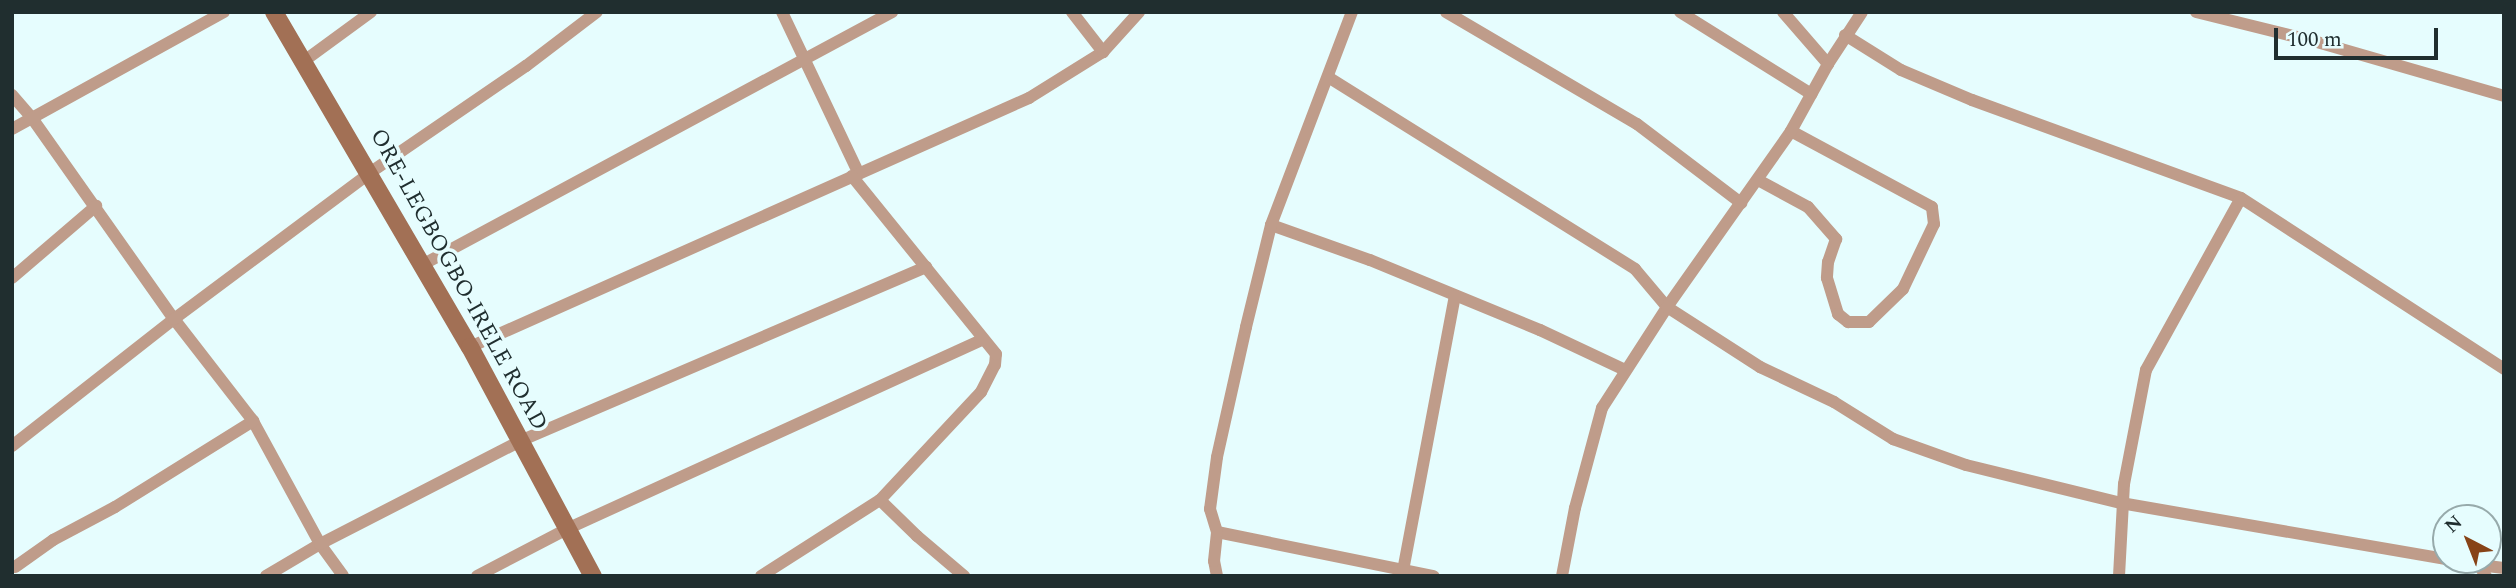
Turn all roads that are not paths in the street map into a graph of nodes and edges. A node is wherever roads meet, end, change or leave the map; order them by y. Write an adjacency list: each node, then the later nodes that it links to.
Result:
1 (224, 12): 24 (street)
2 (274, 12): 18 (main road, ORE-LEGBOGBO-IRELE ROAD)
3 (371, 12): 18 (street)
4 (597, 12): 27 (street)
5 (782, 12): 17 (street)
6 (892, 12): 17 (street)
7 (1072, 12): 16 (street)
8 (1139, 12): 16 (street)
9 (1352, 12): 20 (street)
10 (1446, 12): 31 (street)
11 (1681, 12): 21 (street)
12 (1783, 12): 19 (street)
13 (1862, 12): 15 (street)
14 (2196, 12): 23 (street)
15 (1846, 35): 19 (street); 30 (street)
16 (1103, 52): 28 (street)
17 (806, 59): 28 (street); 34 (street)
18 (304, 61): 27 (main road, ORE-LEGBOGBO-IRELE ROAD)
19 (1828, 64): 21 (street)
20 (1328, 78): 33 (street); 38 (street)
21 (1811, 94): 26 (street)
22 (12, 95): 24 (street)
23 (2504, 96)
24 (32, 118): 25 (street); 32 (street)
25 (12, 129)
26 (1791, 131): 29 (street); 29 (street)
27 (371, 172): 34 (main road, ORE-LEGBOGBO-IRELE ROAD); 39 (street)
28 (855, 175): 35 (street); 41 (street)
29 (1758, 180): 31 (street)
30 (2241, 198): 42 (street); 48 (street)
31 (1741, 203): 38 (street)
32 (96, 206): 36 (street); 39 (street)
33 (1271, 225): 37 (street); 50 (street)
34 (422, 265): 41 (main road, ORE-LEGBOGBO-IRELE ROAD)
35 (926, 267): 40 (street); 45 (street)
36 (12, 278)
37 (1455, 296): 43 (street); 54 (street)
38 (1667, 307): 43 (street); 48 (street)
39 (174, 319): 44 (street); 46 (street)
40 (982, 340): 47 (street); 49 (street)
41 (470, 346): 45 (main road, ORE-LEGBOGBO-IRELE ROAD)
42 (2504, 369)
43 (1625, 370): 63 (street)
44 (253, 421): 51 (street); 53 (street)
45 (520, 441): 49 (main road, ORE-LEGBOGBO-IRELE ROAD); 51 (street)
46 (12, 446)
47 (880, 500): 59 (street); 60 (street)
48 (2121, 503): 52 (street); 64 (street)
49 (569, 528): 57 (street); 58 (main road, ORE-LEGBOGBO-IRELE ROAD)
50 (1217, 532): 54 (street); 61 (street)
51 (320, 544): 55 (street); 56 (street)
52 (2432, 557)
53 (17, 570)
54 (1402, 572): 62 (street)
55 (266, 576)
56 (343, 576)
57 (477, 576)
58 (593, 576)
59 (761, 576)
60 (964, 576)
61 (1217, 576)
62 (1434, 576)
63 (1562, 576)
64 (2119, 576)

